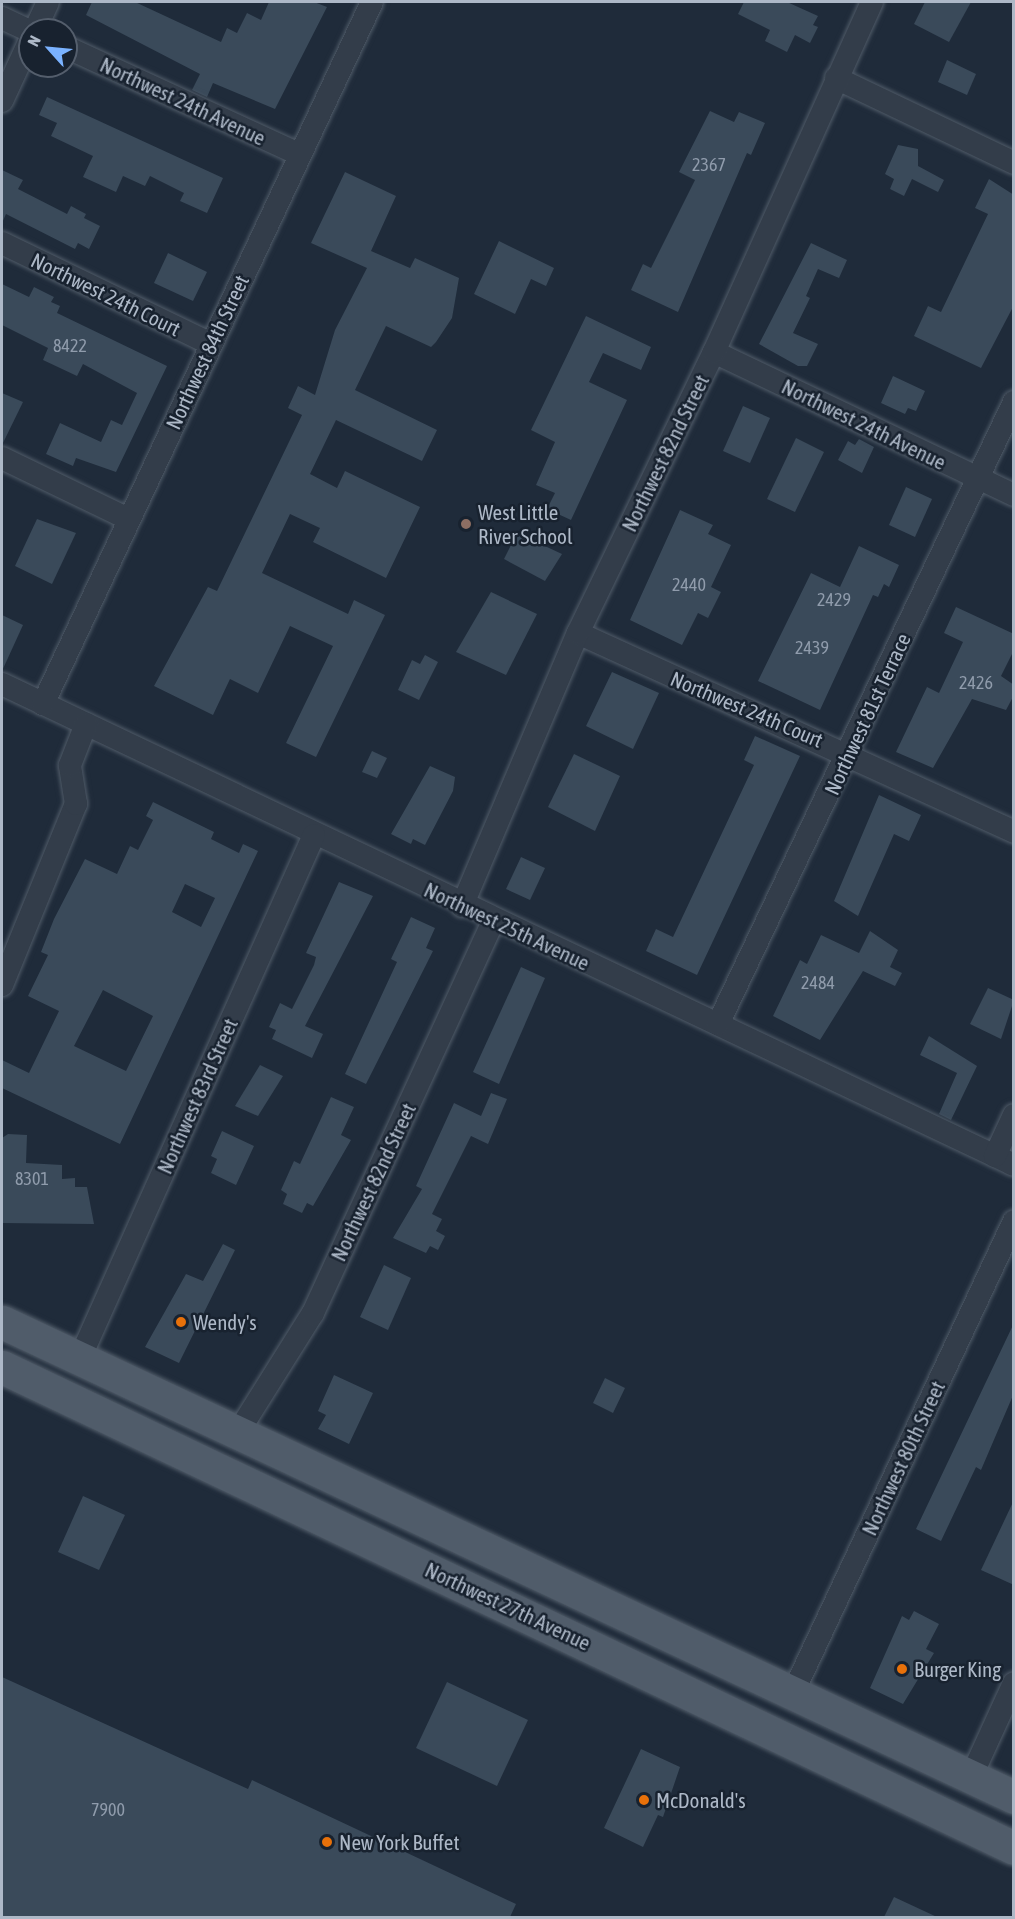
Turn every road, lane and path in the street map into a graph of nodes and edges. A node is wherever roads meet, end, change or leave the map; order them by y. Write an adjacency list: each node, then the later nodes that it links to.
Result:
1 (48, 2): 5 (street)
2 (372, 2): 11 (street, Northwest 84th Street)
3 (872, 2): 9 (street, Northwest 82nd Street)
4 (2, 18): 6 (street)
5 (40, 18)
6 (18, 25)
7 (78, 53): 11 (street, Northwest 24th Avenue)
8 (18, 66): 10 (street)
9 (836, 78): 12 (street); 15 (street, Northwest 82nd Street)
10 (2, 101)
11 (299, 154): 14 (street, Northwest 84th Street)
12 (1014, 163)
13 (2, 243): 14 (street, Northwest 24th Court)
14 (212, 344): 20 (street, Northwest 84th Street)
15 (714, 352): 18 (street, Northwest 24th Avenue); 21 (street, Northwest 82nd Street)
16 (1014, 402): 18 (street, Northwest 81st Terrace)
17 (2, 458): 20 (street)
18 (978, 478): 19 (street, Northwest 24th Avenue); 25 (street, Northwest 81st Terrace)
19 (1014, 495)
20 (128, 519): 23 (street, Northwest 84th Street)
21 (578, 633): 25 (street, Northwest 24th Court); 28 (street, Northwest 82nd Street)
22 (2, 684): 23 (street, Northwest 25th Avenue)
23 (43, 704): 24 (street, Northwest 25th Avenue)
24 (86, 724): 27 (street, Northwest 25th Avenue); 30 (street)
25 (850, 753): 26 (street, Northwest 24th Court); 32 (street, Northwest 81st Terrace)
26 (1014, 832)
27 (314, 834): 28 (street, Northwest 25th Avenue); 37 (street, Northwest 83rd Street)
28 (462, 906): 29 (street, Northwest 25th Avenue)
29 (493, 921): 32 (street, Northwest 25th Avenue); 41 (street, Northwest 82nd Street)
30 (8, 956): 31 (street)
31 (2, 985)
32 (717, 1024): 34 (street, Northwest 25th Avenue)
33 (1014, 1115): 34 (street)
34 (1004, 1160)
35 (1014, 1221): 48 (street, Northwest 80th Street)
36 (2, 1322): 37 (main road, Northwest 27th Avenue)
37 (80, 1358): 39 (main road); 41 (main road, Northwest 27th Avenue)
38 (2, 1367): 39 (main road, Northwest 27th Avenue)
39 (36, 1383): 40 (main road, Northwest 27th Avenue)
40 (80, 1404): 41 (main road); 43 (main road, Northwest 27th Avenue)
41 (237, 1434): 42 (main road, Northwest 27th Avenue)
42 (287, 1458): 43 (main road); 44 (main road, Northwest 27th Avenue)
43 (232, 1477): 45 (main road, Northwest 27th Avenue)
44 (615, 1610): 45 (main road); 48 (main road, Northwest 27th Avenue)
45 (536, 1619): 46 (main road, Northwest 27th Avenue)
46 (631, 1664): 48 (main road); 51 (main road, Northwest 27th Avenue)
47 (1014, 1683): 49 (street)
48 (792, 1695): 49 (main road, Northwest 27th Avenue)
49 (971, 1777): 50 (main road, Northwest 27th Avenue)
50 (1014, 1797)
51 (1014, 1848)

